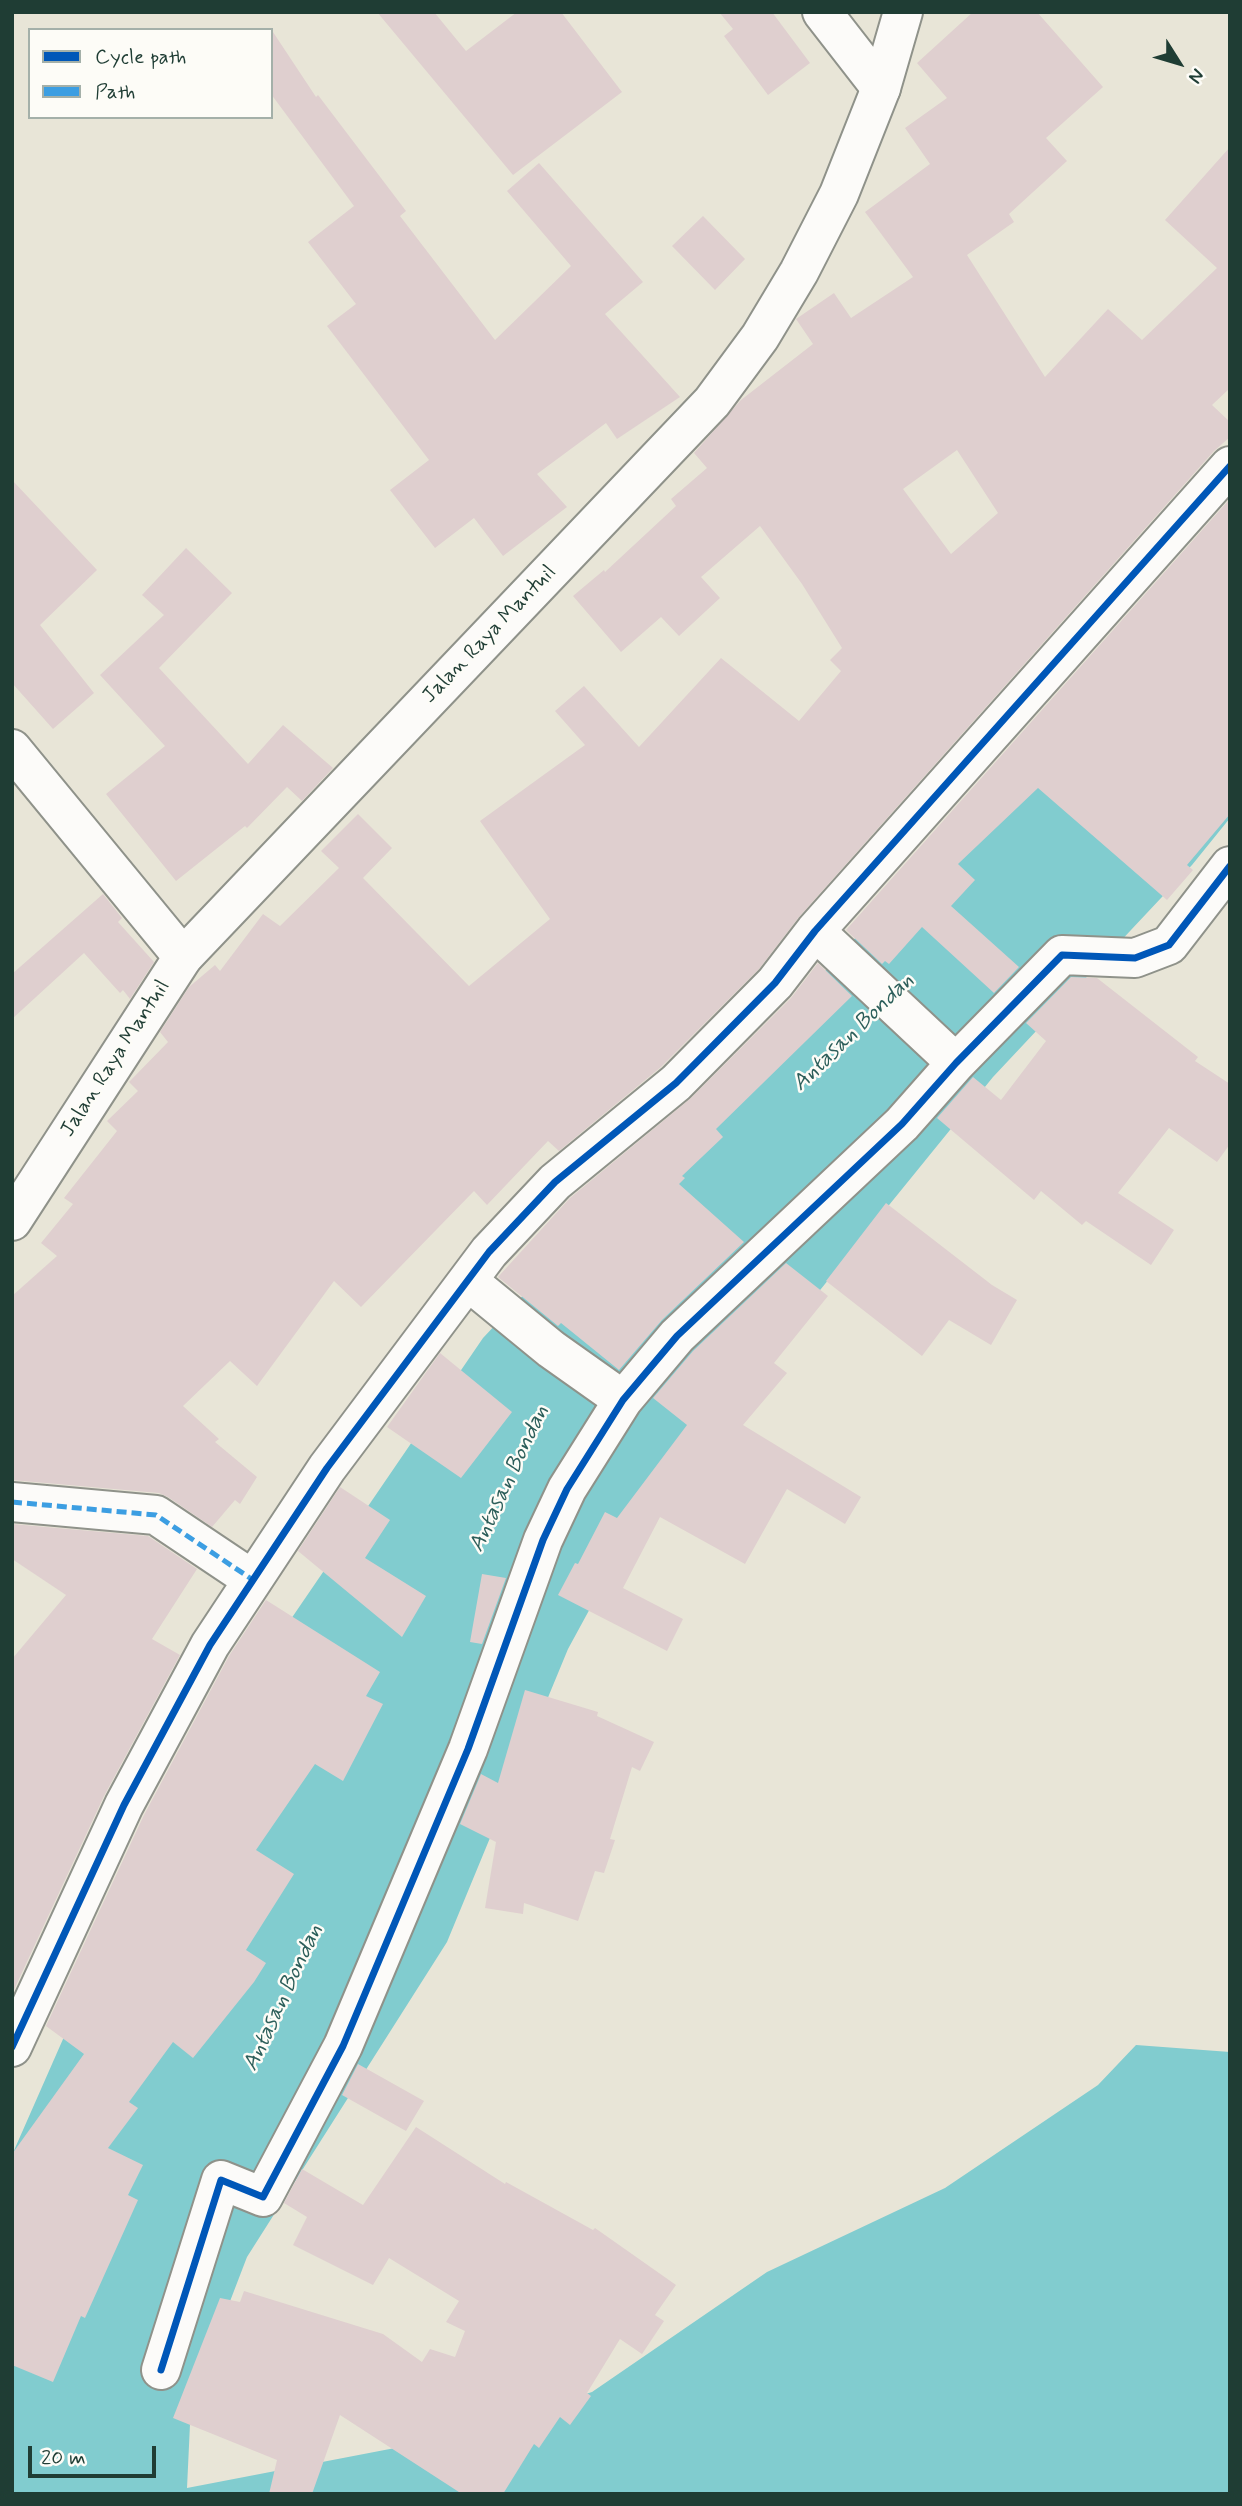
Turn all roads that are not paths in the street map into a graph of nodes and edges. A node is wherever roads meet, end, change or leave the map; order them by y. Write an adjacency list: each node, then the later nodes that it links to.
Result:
1 (822, 12): 3 (street)
2 (903, 12): 3 (street, Jalan Raya Mantuil)
3 (881, 88): 8 (street, Jalan Raya Mantuil)
4 (1230, 466): 7 (street)
5 (12, 749): 8 (street)
6 (1230, 866): 9 (street)
7 (815, 931): 9 (street); 11 (street)
8 (183, 957): 10 (street, Jalan Raya Mantuil)
9 (956, 1063): 12 (street)
10 (12, 1221)
11 (468, 1281): 12 (street); 14 (street)
12 (623, 1400): 16 (street)
13 (12, 1502): 14 (street)
14 (253, 1580): 15 (street)
15 (12, 2047)
16 (161, 2370)

